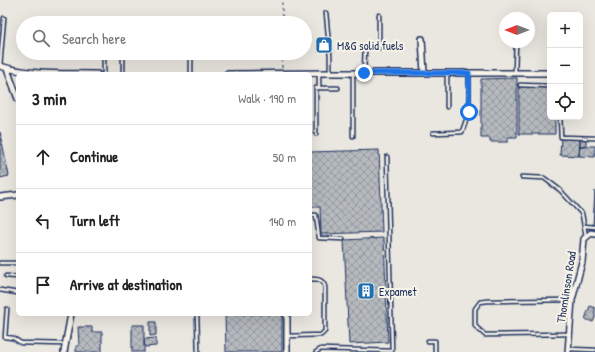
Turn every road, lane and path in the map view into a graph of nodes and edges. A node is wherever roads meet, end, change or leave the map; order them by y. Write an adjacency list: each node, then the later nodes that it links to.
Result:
1 (282, 0): 4 (path)
2 (326, 13): 22 (lane)
3 (379, 15): 24 (lane)
4 (282, 16)
5 (4, 18): 7 (lane)
6 (422, 39): 25 (street)
7 (1, 43): 13 (lane)
8 (516, 48): 28 (lane)
9 (104, 60): 16 (lane)
10 (123, 60): 17 (lane)
11 (191, 60): 18 (lane)
12 (282, 60): 19 (path)
13 (0, 66): 14 (street)
14 (7, 69): 15 (street); 34 (street)
15 (32, 72)
16 (104, 72)
17 (123, 72)
18 (191, 72)
19 (282, 72)
20 (312, 73): 21 (street)
21 (319, 73): 22 (street); 32 (lane)
22 (330, 73): 23 (street)
23 (353, 73): 24 (street); 39 (lane)
24 (364, 73): 25 (street)
25 (424, 73): 26 (street)
26 (447, 73): 27 (street); 35 (lane)
27 (469, 73): 28 (street); 37 (lane)
28 (515, 73): 29 (street)
29 (547, 73)
30 (520, 85): 31 (lane)
31 (547, 86)
32 (319, 88): 33 (lane); 38 (lane)
33 (338, 88)
34 (16, 94)
35 (447, 107)
36 (560, 120): 40 (lane)
37 (433, 133)
38 (316, 134)
39 (353, 136)
40 (595, 138)
41 (387, 157): 72 (lane)
42 (522, 177): 46 (lane)
43 (16, 195): 44 (street)
44 (0, 197)
45 (312, 215): 50 (lane)
46 (584, 226): 47 (lane); 49 (lane)
47 (595, 227)
48 (595, 234): 49 (street, Thomlinson Road)
49 (586, 237): 58 (street, Thomlinson Road)
50 (343, 239)
51 (0, 263): 52 (lane)
52 (16, 263)
53 (6, 276): 54 (lane)
54 (16, 277)
55 (312, 279): 64 (lane)
56 (0, 290): 57 (lane)
57 (16, 292)
58 (572, 300): 63 (street, Thomlinson Road); 63 (lane)
59 (7, 309): 66 (lane)
60 (71, 316): 66 (street)
61 (197, 316): 70 (lane)
62 (287, 316): 64 (street)
63 (569, 334): 67 (street, Thomlinson Road)
64 (287, 336): 71 (street)
65 (428, 341): 73 (lane)
66 (65, 344): 69 (street)
67 (568, 350): 68 (lane)
68 (595, 350)
69 (64, 352)
70 (198, 352)
71 (287, 352)
72 (316, 352)
73 (435, 352)

